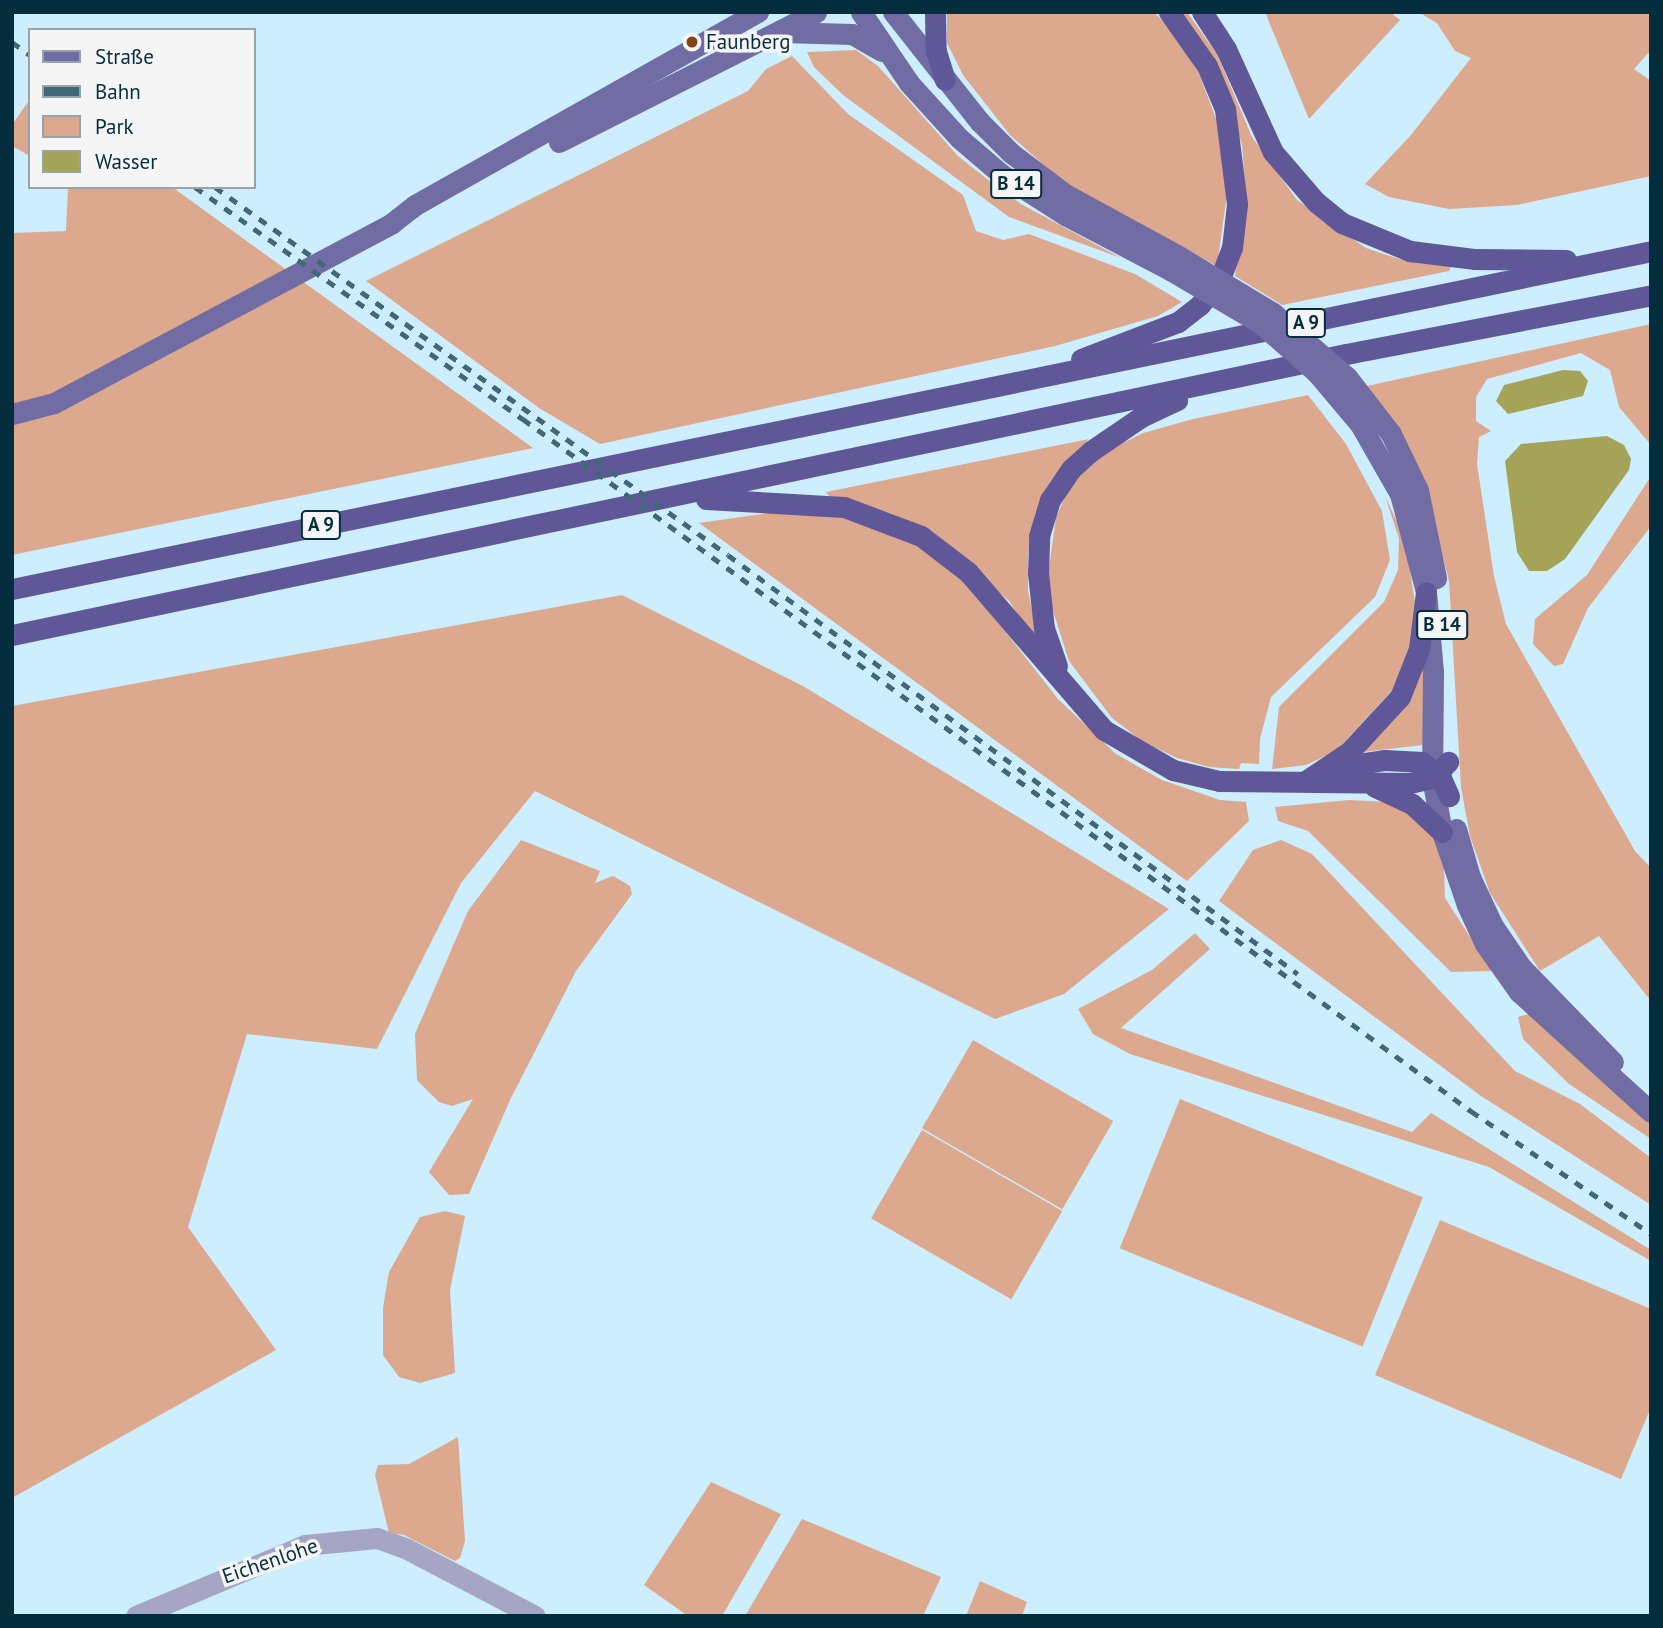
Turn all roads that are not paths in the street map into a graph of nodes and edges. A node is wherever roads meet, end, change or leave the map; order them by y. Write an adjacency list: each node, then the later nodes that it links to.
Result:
1 (758, 12): 11 (main road)
2 (816, 12): 8 (main road)
3 (861, 12): 9 (main road, B 14)
4 (892, 12): 10 (main road, B 14)
5 (935, 12): 10 (highway)
6 (1169, 12): 16 (highway)
7 (1202, 12): 13 (highway)
8 (771, 33): 9 (main road); 11 (main road)
9 (891, 59): 14 (main road, B 14)
10 (945, 79): 14 (main road, B 14)
11 (391, 223): 18 (main road)
12 (1651, 251): 13 (highway, A 9)
13 (1603, 261): 16 (highway, A 9)
14 (1173, 262): 19 (main road, B 14, bridge)
15 (1651, 295): 17 (highway, A 9)
16 (1009, 385): 21 (highway, A 9)
17 (1206, 386): 20 (highway, A 9); 24 (highway)
18 (12, 414)
19 (1409, 492): 22 (main road, B 14); 26 (main road, B 14)
20 (665, 498): 23 (highway, A 9); 24 (highway)
21 (12, 589)
22 (1426, 592): 25 (highway); 26 (main road)
23 (12, 635)
24 (1066, 688): 27 (highway)
25 (1331, 768): 26 (highway); 27 (highway)
26 (1437, 770): 28 (highway); 29 (highway); 30 (main road)
27 (1304, 781): 28 (highway)
28 (1367, 784): 30 (highway)
29 (1448, 796): 31 (main road)
30 (1442, 832): 32 (main road)
31 (1651, 1097)
32 (1651, 1112)
33 (136, 1616): 34 (street, Eichenlohe)
34 (535, 1616)

